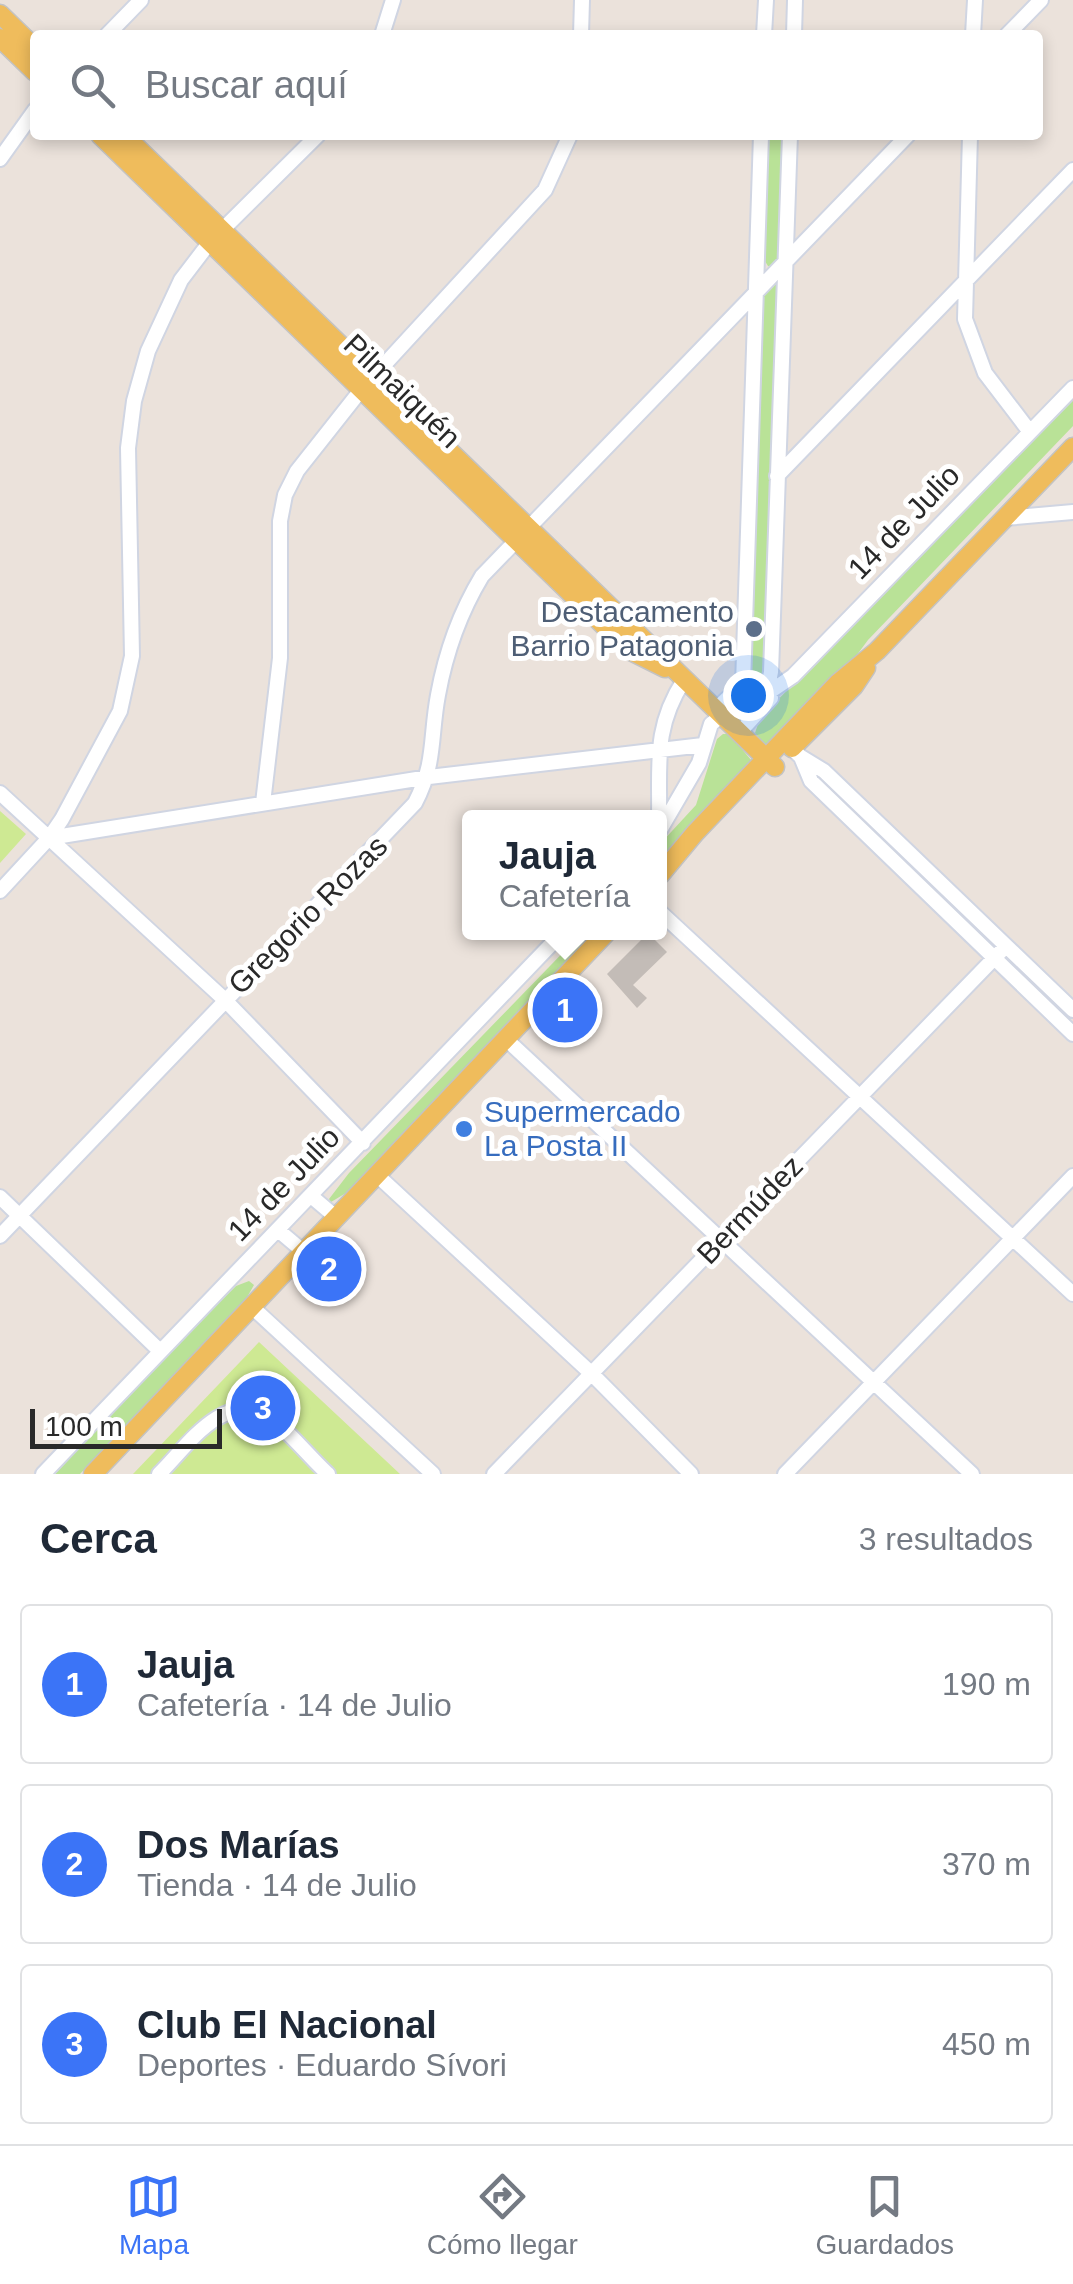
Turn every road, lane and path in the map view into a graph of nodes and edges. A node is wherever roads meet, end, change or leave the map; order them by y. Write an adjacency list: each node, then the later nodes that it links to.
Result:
1 (141, 0): 9 (street)
2 (393, 0): 10 (street)
3 (582, 0): 11 (street)
4 (766, 0): 12 (street)
5 (795, 0): 13 (street)
6 (975, 0): 14 (street)
7 (1041, 0): 15 (street)
8 (0, 14): 17 (main road)
9 (112, 30)
10 (384, 30)
11 (581, 30)
12 (764, 30)
13 (794, 30)
14 (973, 30)
15 (1012, 30)
16 (0, 38): 18 (main road)
17 (30, 43)
18 (30, 67)
19 (30, 117): 28 (street)
20 (106, 140): 30 (main road, Pilmaiquén)
21 (129, 140): 30 (main road, Pilmaiquén)
22 (313, 140): 30 (street)
23 (568, 140): 34 (street)
24 (761, 140): 33 (street)
25 (790, 140): 31 (street)
26 (903, 140): 31 (street, Gregorio Rozas)
27 (970, 140): 32 (street)
28 (0, 159)
29 (1073, 170): 32 (street)
30 (216, 236): 34 (main road, Pilmaiquén); 56 (street)
31 (787, 257): 33 (street, Gregorio Rozas); 38 (street)
32 (964, 283): 36 (street); 38 (street)
33 (755, 292): 41 (street, Gregorio Rozas); 43 (street)
34 (367, 384): 41 (main road, Pilmaiquén); 53 (street)
35 (1073, 388): 36 (street, 14 de Julio)
36 (1030, 432): 44 (street, 14 de Julio)
37 (1073, 447): 40 (main road)
38 (778, 476): 44 (street)
39 (1073, 512): 40 (street)
40 (1005, 518): 49 (main road)
41 (520, 533): 42 (main road, Pilmaiquén); 51 (street, Gregorio Rozas)
42 (679, 676): 45 (main road, Pilmaiquén); 48 (street)
43 (742, 684): 44 (street); 45 (street)
44 (770, 689): 46 (street, 14 de Julio)
45 (718, 713): 46 (main road, Pilmaiquén); 47 (street)
46 (740, 733): 50 (main road, Pilmaiquén)
47 (703, 745): 48 (street); 55 (street)
48 (660, 749): 51 (street); 54 (street)
49 (792, 749): 50 (main road); 62 (street); 63 (street)
50 (770, 763): 57 (main road)
51 (429, 777): 53 (street); 64 (street, Gregorio Rozas)
52 (0, 793): 56 (street)
53 (263, 803): 56 (street)
54 (659, 810)
55 (667, 818)
56 (49, 838): 58 (street); 64 (street)
57 (667, 872)
58 (0, 891)
59 (667, 919): 68 (street)
60 (555, 940): 69 (street, 14 de Julio)
61 (599, 940): 67 (main road, 14 de Julio)
62 (1006, 946): 63 (street, Bermúdez); 65 (street)
63 (994, 957): 66 (street); 68 (street, Bermúdez)
64 (224, 1000): 69 (street); 74 (street, Gregorio Rozas)
65 (1073, 1010)
66 (1073, 1034)
67 (506, 1039): 70 (main road, 14 de Julio); 79 (street)
68 (859, 1100): 78 (street); 79 (street, Bermúdez)
69 (363, 1143): 73 (street, 14 de Julio)
70 (377, 1175): 75 (main road, 14 de Julio); 84 (street)
71 (1073, 1176): 78 (street)
72 (0, 1196): 74 (street)
73 (311, 1196): 75 (street); 76 (street, 14 de Julio)
74 (20, 1216): 77 (street, Gregorio Rozas); 83 (street)
75 (336, 1218): 80 (main road, 14 de Julio)
76 (278, 1230): 80 (street); 83 (street, 14 de Julio)
77 (0, 1236)
78 (1013, 1236): 81 (street); 85 (street)
79 (721, 1239): 84 (street, Bermúdez); 85 (street)
80 (304, 1252): 82 (main road, 14 de Julio)
81 (1073, 1294)
82 (252, 1307): 87 (main road, 14 de Julio); 90 (street)
83 (160, 1351): 86 (street, 14 de Julio)
84 (592, 1375): 91 (street, Bermúdez); 92 (street)
85 (874, 1382): 93 (street); 94 (street)
86 (43, 1474)
87 (93, 1474)
88 (159, 1474): 89 (street)
89 (328, 1474)
90 (432, 1474)
91 (494, 1474)
92 (691, 1474)
93 (785, 1474)
94 (972, 1474)

